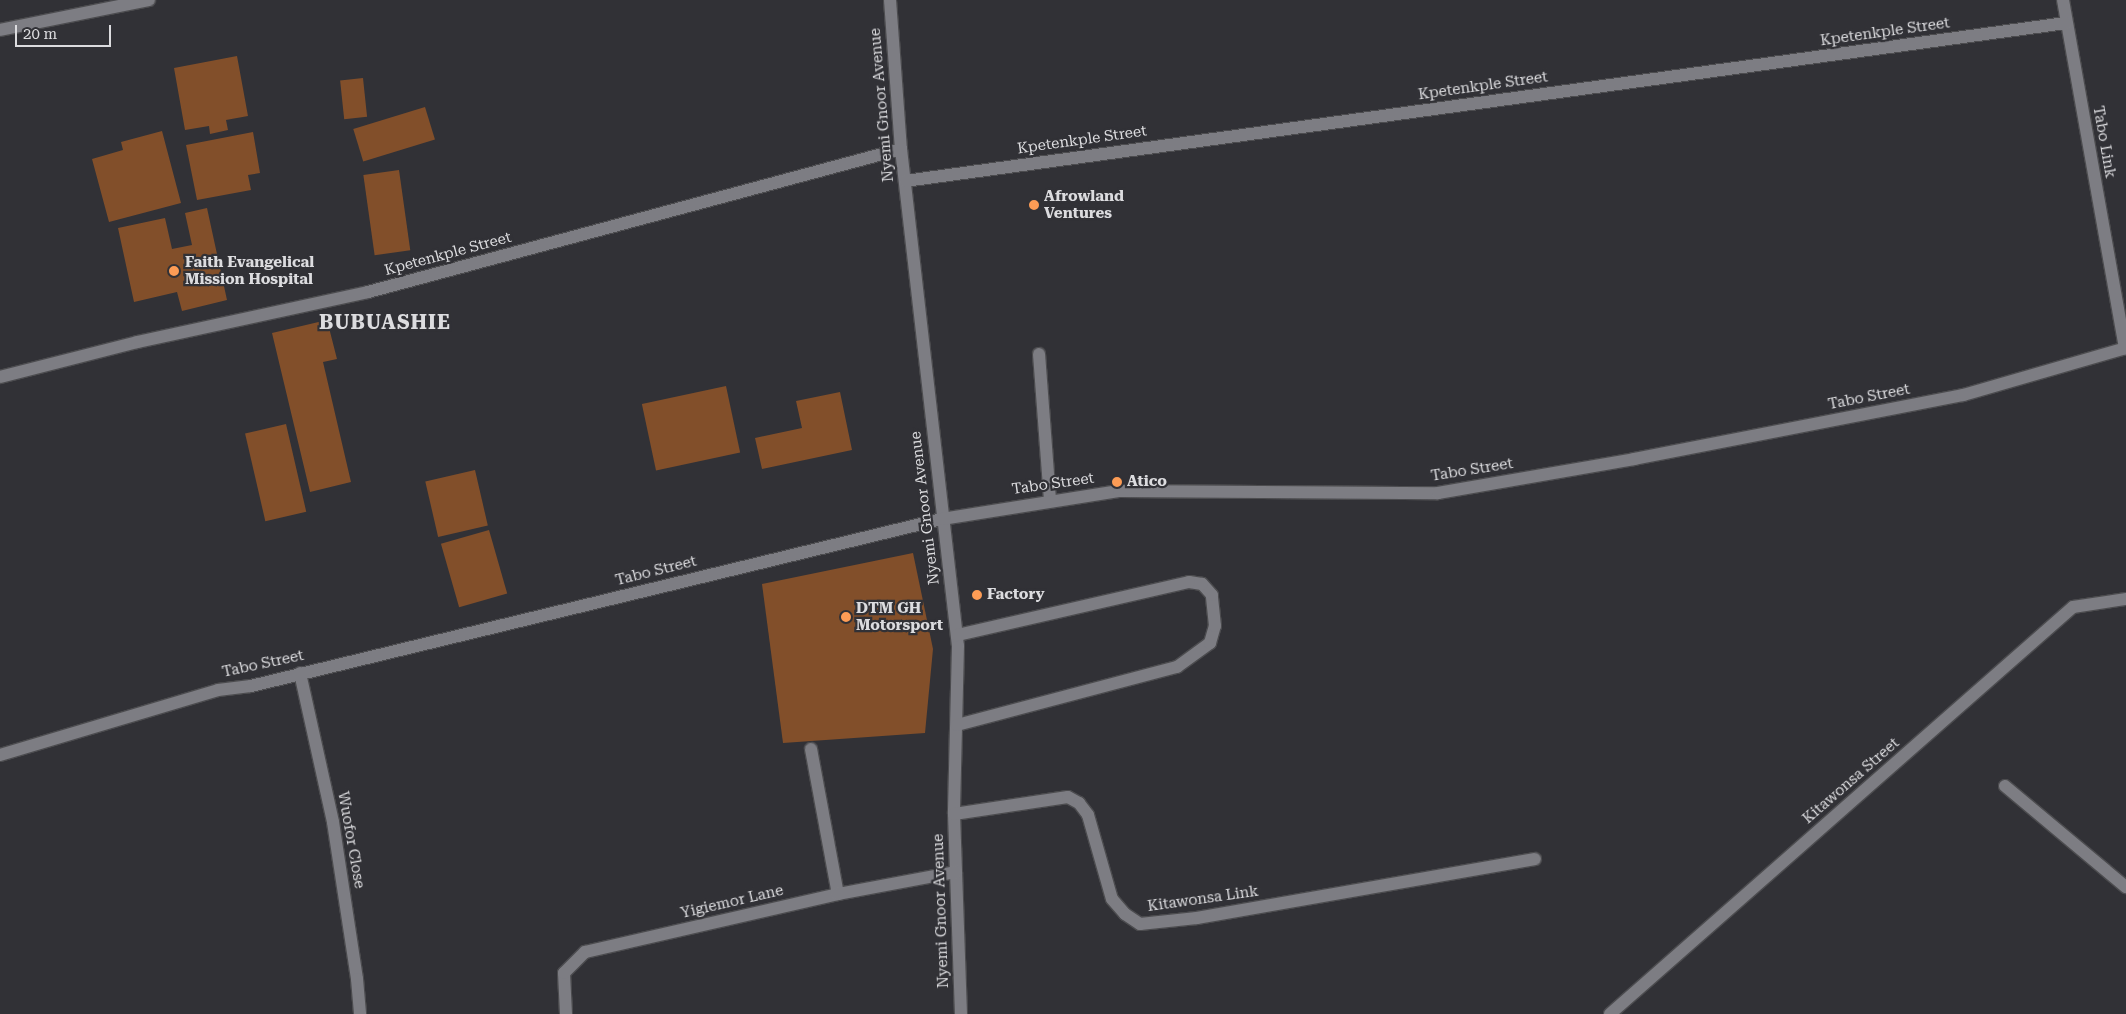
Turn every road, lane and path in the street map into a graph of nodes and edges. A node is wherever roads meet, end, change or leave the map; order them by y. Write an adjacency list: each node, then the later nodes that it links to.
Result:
1 (149, 0): 5 (street)
2 (890, 0): 6 (street, Nyemi Gnoor Avenue)
3 (2063, 0): 4 (street, Tabo Link)
4 (2066, 23): 7 (street, Kpetenkple Street); 8 (street, Tabo Link)
5 (0, 30)
6 (901, 149): 7 (street, Nyemi Gnoor Avenue); 10 (street, Kpetenkple Street)
7 (904, 181): 12 (street, Nyemi Gnoor Avenue)
8 (2126, 349): 11 (street, Tabo Street)
9 (1039, 354): 11 (street)
10 (0, 377)
11 (1050, 500): 12 (street, Tabo Street)
12 (942, 519): 14 (street, Nyemi Gnoor Avenue); 15 (street, Tabo Street)
13 (2126, 599): 28 (street, Kitawonsa Street)
14 (957, 635): 16 (street, Nyemi Gnoor Avenue); 16 (street)
15 (300, 673): 18 (street, Tabo Street); 25 (street, Wuofor Close)
16 (956, 725): 20 (street, Nyemi Gnoor Avenue)
17 (811, 749): 24 (street)
18 (0, 754)
19 (2005, 786): 23 (street)
20 (954, 814): 21 (street, Kitawonsa Link); 22 (street, Nyemi Gnoor Avenue)
21 (1535, 859)
22 (956, 872): 24 (street, Yigiemor Lane); 27 (street, Nyemi Gnoor Avenue)
23 (2126, 887)
24 (838, 894): 26 (street, Yigiemor Lane)
25 (360, 1014)
26 (566, 1014)
27 (960, 1014)
28 (1610, 1014)

